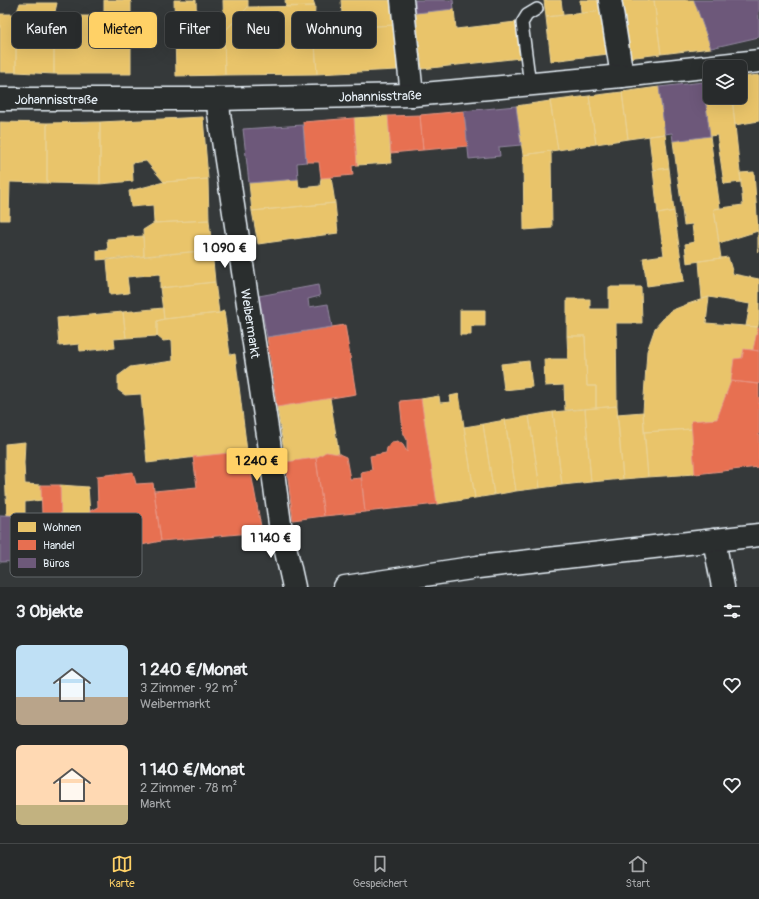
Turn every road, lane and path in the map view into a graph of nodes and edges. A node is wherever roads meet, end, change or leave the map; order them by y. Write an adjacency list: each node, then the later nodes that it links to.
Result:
1 (402, 0): 7 (street)
2 (610, 0): 5 (street)
3 (537, 9): 6 (lane)
4 (759, 61): 5 (street, Johannisstraße)
5 (622, 76): 6 (street, Johannisstraße)
6 (530, 84): 7 (street, Johannisstraße)
7 (412, 95): 8 (street, Johannisstraße)
8 (218, 99): 9 (street, Johannisstraße); 12 (street, Weibermarkt)
9 (0, 100)
10 (759, 535): 11 (street)
11 (714, 540): 13 (street); 14 (street)
12 (294, 587)
13 (345, 587)
14 (724, 587)

